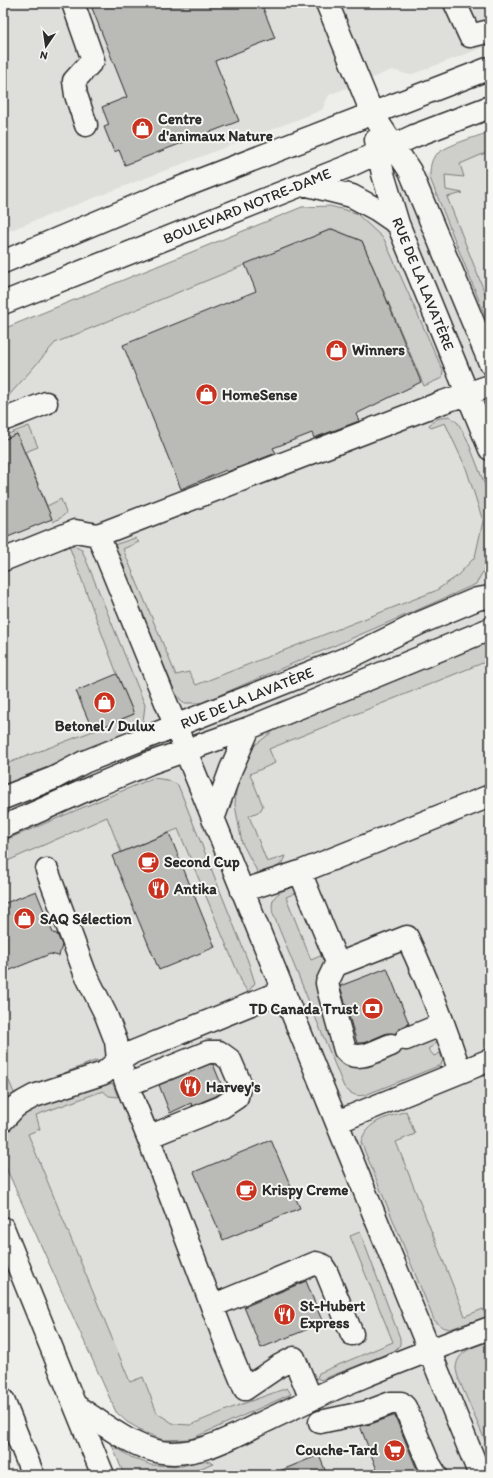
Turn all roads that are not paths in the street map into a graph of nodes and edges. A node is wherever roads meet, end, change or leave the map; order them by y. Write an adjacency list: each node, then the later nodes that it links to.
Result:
1 (73, 3): 8 (main road)
2 (327, 3): 7 (main road, RUE DE LA LAVATÈRE)
3 (455, 3): 4 (main road)
4 (490, 31)
5 (490, 68): 7 (main road)
6 (490, 107): 9 (main road, BOULEVARD NOTRE-DAME)
7 (372, 113): 9 (main road, RUE DE LA LAVATÈRE); 12 (main road)
8 (86, 125)
9 (386, 149): 10 (main road, BOULEVARD NOTRE-DAME); 11 (main road, RUE DE LA LAVATÈRE); 14 (main road, RUE DE LA LAVATÈRE)
10 (304, 184): 11 (main road); 13 (main road, BOULEVARD NOTRE-DAME)
11 (398, 224): 16 (main road, RUE DE LA LAVATÈRE)
12 (3, 262)
13 (3, 303)
14 (490, 363)
15 (490, 386): 16 (main road)
16 (467, 393): 19 (main road, RUE DE LA LAVATÈRE); 20 (main road)
17 (46, 403): 18 (main road)
18 (3, 420)
19 (490, 449)
20 (98, 535): 21 (main road); 25 (main road)
21 (3, 560)
22 (490, 581): 23 (main road)
23 (484, 598): 25 (main road, RUE DE LA LAVATÈRE)
24 (490, 629): 26 (main road, RUE DE LA LAVATÈRE)
25 (175, 726): 27 (main road); 29 (main road, RUE DE LA LAVATÈRE)
26 (249, 728): 27 (main road, RUE DE LA LAVATÈRE); 30 (main road)
27 (185, 751): 30 (main road); 31 (main road, RUE DE LA LAVATÈRE)
28 (490, 796): 33 (main road)
29 (3, 798)
30 (213, 819): 34 (main road)
31 (3, 827)
32 (47, 870): 39 (main road)
33 (300, 872): 34 (main road); 35 (main road)
34 (242, 892): 36 (main road)
35 (337, 962): 37 (main road); 37 (main road)
36 (283, 991): 39 (main road); 43 (main road)
37 (443, 1024): 40 (main road)
38 (490, 1060): 40 (main road)
39 (119, 1062): 41 (main road); 42 (main road)
40 (460, 1072): 43 (main road)
41 (127, 1086): 44 (main road); 44 (main road)
42 (3, 1120)
43 (337, 1122): 49 (main road)
44 (148, 1137): 46 (main road)
45 (3, 1228): 52 (main road)
46 (212, 1306): 48 (main road); 50 (main road)
47 (490, 1328): 49 (main road)
48 (352, 1334)
49 (430, 1350): 50 (main road); 57 (main road)
50 (311, 1399): 52 (main road)
51 (3, 1400): 54 (main road)
52 (76, 1406): 55 (main road)
53 (320, 1422): 56 (main road)
54 (33, 1475)
55 (103, 1475)
56 (436, 1475)
57 (480, 1475)

